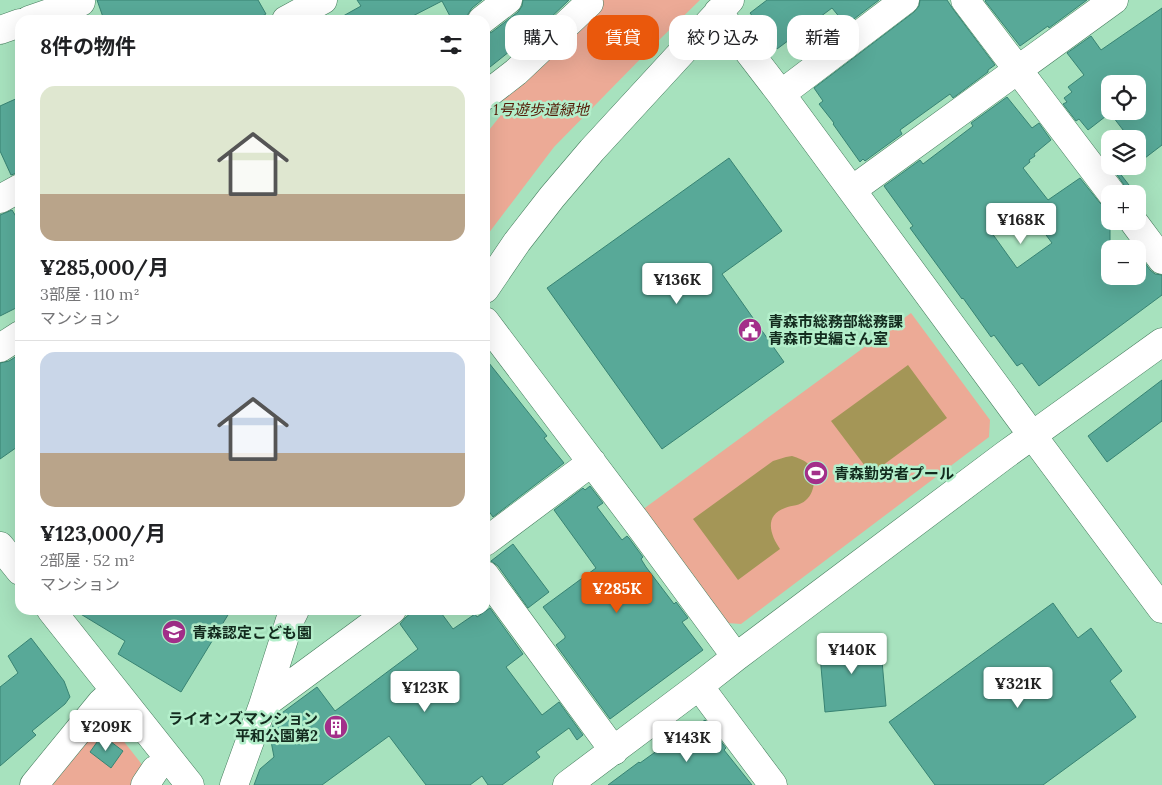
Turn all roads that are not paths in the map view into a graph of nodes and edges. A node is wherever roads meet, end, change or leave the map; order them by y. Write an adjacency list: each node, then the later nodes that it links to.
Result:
1 (323, 0): 10 (street)
2 (508, 0): 11 (street)
3 (588, 0): 15 (street)
4 (905, 0): 16 (street)
5 (965, 0): 14 (street)
6 (1114, 0): 14 (street)
7 (724, 6): 16 (street); 23 (street)
8 (84, 7): 9 (street)
9 (50, 15)
10 (295, 15)
11 (488, 15)
12 (15, 25): 13 (street)
13 (0, 30)
14 (1018, 70): 17 (street); 18 (street)
15 (490, 92)
16 (780, 94): 18 (street)
17 (1105, 185)
18 (852, 190): 28 (street)
19 (15, 191): 20 (street)
20 (0, 199)
21 (1140, 230): 22 (street)
22 (1162, 260)
23 (490, 281)
24 (490, 328): 29 (street)
25 (15, 338): 27 (street)
26 (1162, 342): 28 (street)
27 (0, 348)
28 (1032, 435): 34 (street); 38 (street)
29 (592, 462): 30 (street); 38 (street)
30 (490, 538)
31 (0, 546): 32 (street)
32 (15, 565)
33 (490, 582): 42 (street)
34 (1162, 609)
35 (60, 615): 40 (street)
36 (292, 615): 41 (street)
37 (385, 615): 41 (street)
38 (736, 656): 39 (street)
39 (699, 686): 42 (street); 47 (street)
40 (114, 691): 43 (street); 44 (street)
41 (263, 705): 45 (street)
42 (614, 751): 46 (street)
43 (34, 785)
44 (190, 785)
45 (234, 785)
46 (567, 785)
47 (774, 785)

